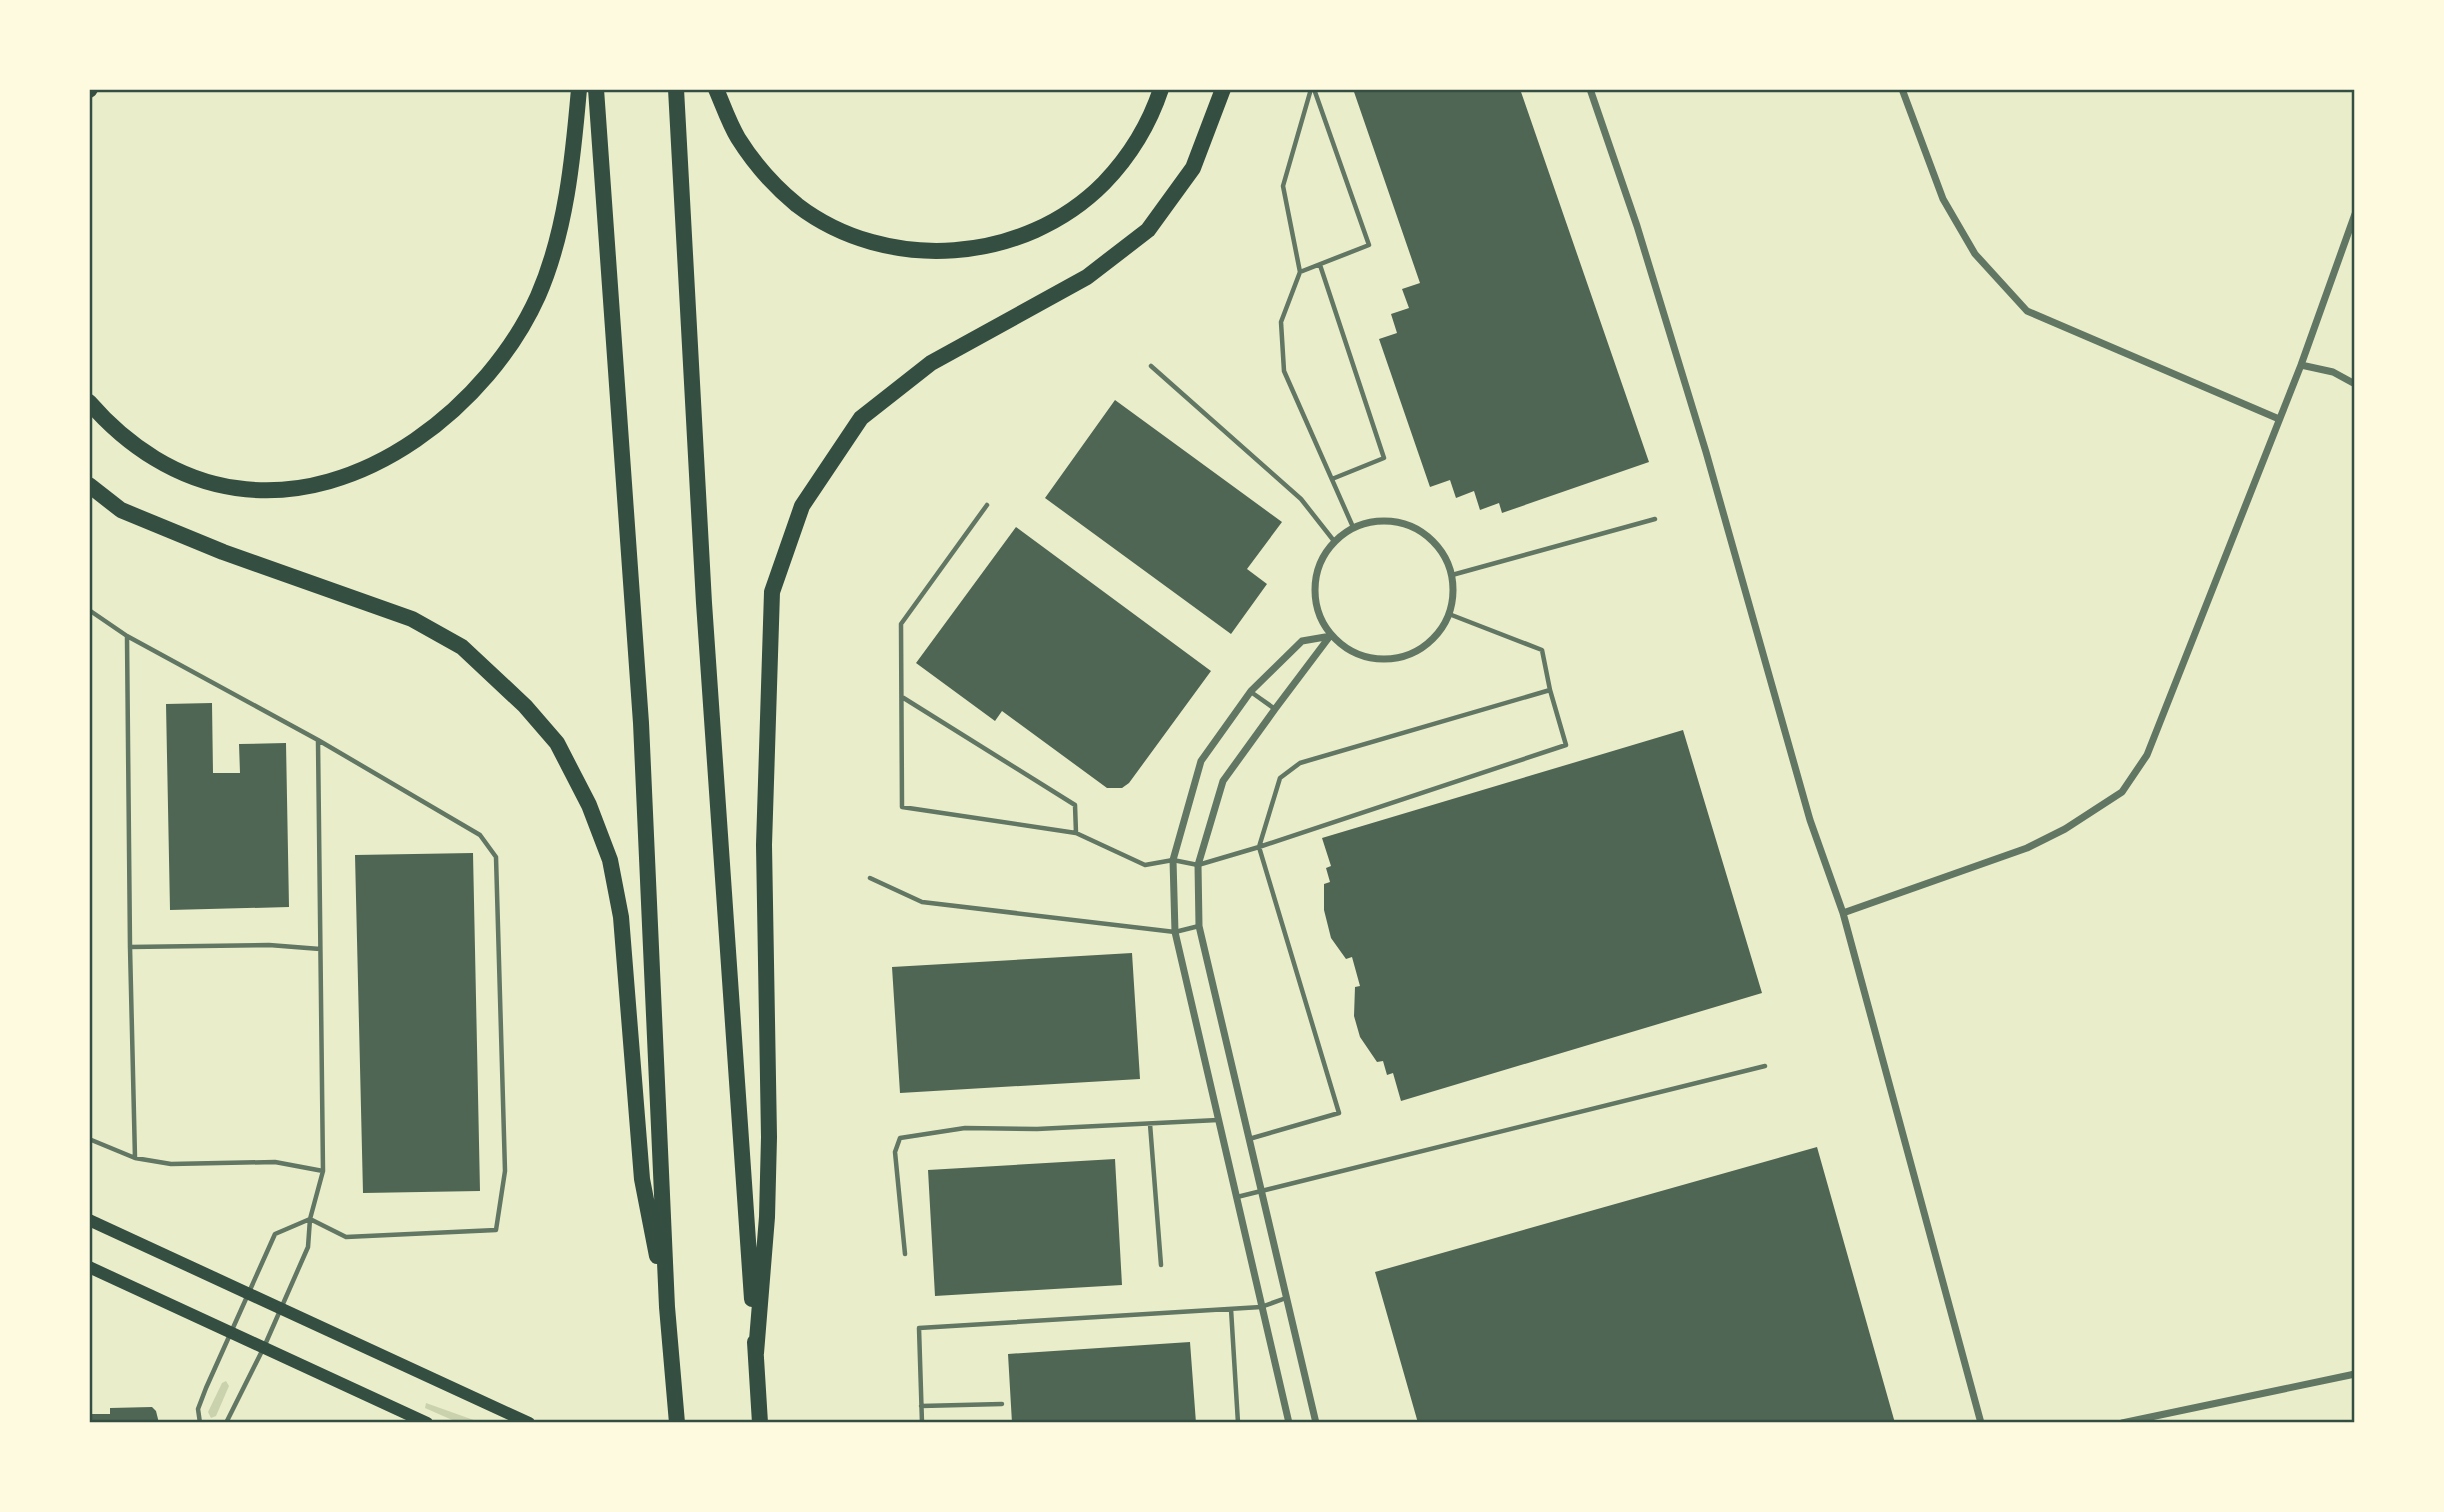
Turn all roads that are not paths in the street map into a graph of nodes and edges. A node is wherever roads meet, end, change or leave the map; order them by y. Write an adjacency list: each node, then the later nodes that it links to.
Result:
1 (579, 89): 16 (highway)
2 (596, 89): 60 (highway)
3 (676, 89): 66 (highway)
4 (716, 89): 5 (highway)
5 (1161, 89)
6 (1223, 89): 66 (highway)
7 (1312, 89): 11 (lane); 12 (lane)
8 (1590, 89): 39 (street)
9 (1902, 89): 17 (street)
10 (2355, 214): 13 (street)
11 (1320, 265): 12 (lane); 18 (lane)
12 (1300, 272): 18 (lane)
13 (2301, 365): 15 (street); 17 (street)
14 (1151, 366): 23 (lane)
15 (2355, 384)
16 (89, 402)
17 (2279, 419): 39 (street)
18 (1332, 479): 22 (lane)
19 (89, 485): 60 (highway)
20 (987, 505): 31 (lane)
21 (1656, 519): 24 (lane)
22 (1353, 527): 23 (street); 24 (street)
23 (1334, 541): 28 (street)
24 (1452, 575): 26 (street)
25 (89, 610): 27 (lane)
26 (1449, 614): 28 (street); 29 (lane)
27 (127, 636): 33 (lane); 42 (lane)
28 (1331, 636): 30 (street); 32 (street)
29 (1550, 690): 35 (lane); 35 (lane)
30 (1251, 691): 32 (lane); 36 (street)
31 (901, 696): 34 (lane); 34 (lane)
32 (1275, 709): 37 (street)
33 (318, 740): 43 (lane); 53 (lane)
34 (1076, 833): 36 (lane)
35 (1259, 847): 37 (lane); 48 (lane)
36 (1173, 860): 37 (lane); 41 (street)
37 (1198, 865): 40 (street)
38 (870, 878): 41 (lane)
39 (1843, 913): 80 (street)
40 (1199, 926): 41 (lane); 48 (street)
41 (1175, 932): 45 (street)
42 (130, 947): 43 (lane); 49 (lane)
43 (320, 949): 50 (lane)
44 (1765, 1066): 51 (lane)
45 (1218, 1120): 46 (lane); 52 (street)
46 (1150, 1124): 55 (lane); 56 (lane)
47 (89, 1139): 49 (lane)
48 (1249, 1139): 51 (street)
49 (135, 1158): 50 (lane)
50 (323, 1171): 53 (lane)
51 (1262, 1192): 52 (lane); 59 (street)
52 (1237, 1197): 61 (street)
53 (310, 1219): 58 (lane); 62 (lane)
54 (89, 1220): 58 (main road)
55 (905, 1254)
56 (1161, 1265)
57 (89, 1267): 64 (main road)
58 (248, 1293): 62 (main road); 64 (lane)
59 (1287, 1298): 61 (lane); 79 (street)
60 (667, 1307): 74 (highway)
61 (1261, 1307): 63 (lane); 78 (street)
62 (281, 1309): 65 (lane); 73 (main road)
63 (1231, 1309): 69 (lane); 77 (lane)
64 (230, 1332): 65 (main road); 70 (lane)
65 (264, 1347): 71 (lane); 72 (main road)
66 (756, 1353): 75 (highway)
67 (2355, 1374): 81 (street)
68 (1002, 1404): 69 (lane)
69 (921, 1406): 76 (lane)
70 (200, 1423)
71 (226, 1423)
72 (427, 1423)
73 (529, 1423)
74 (677, 1423)
75 (760, 1423)
76 (922, 1423)
77 (1238, 1423)
78 (1289, 1423)
79 (1316, 1423)
80 (1980, 1423)
81 (2122, 1423)

